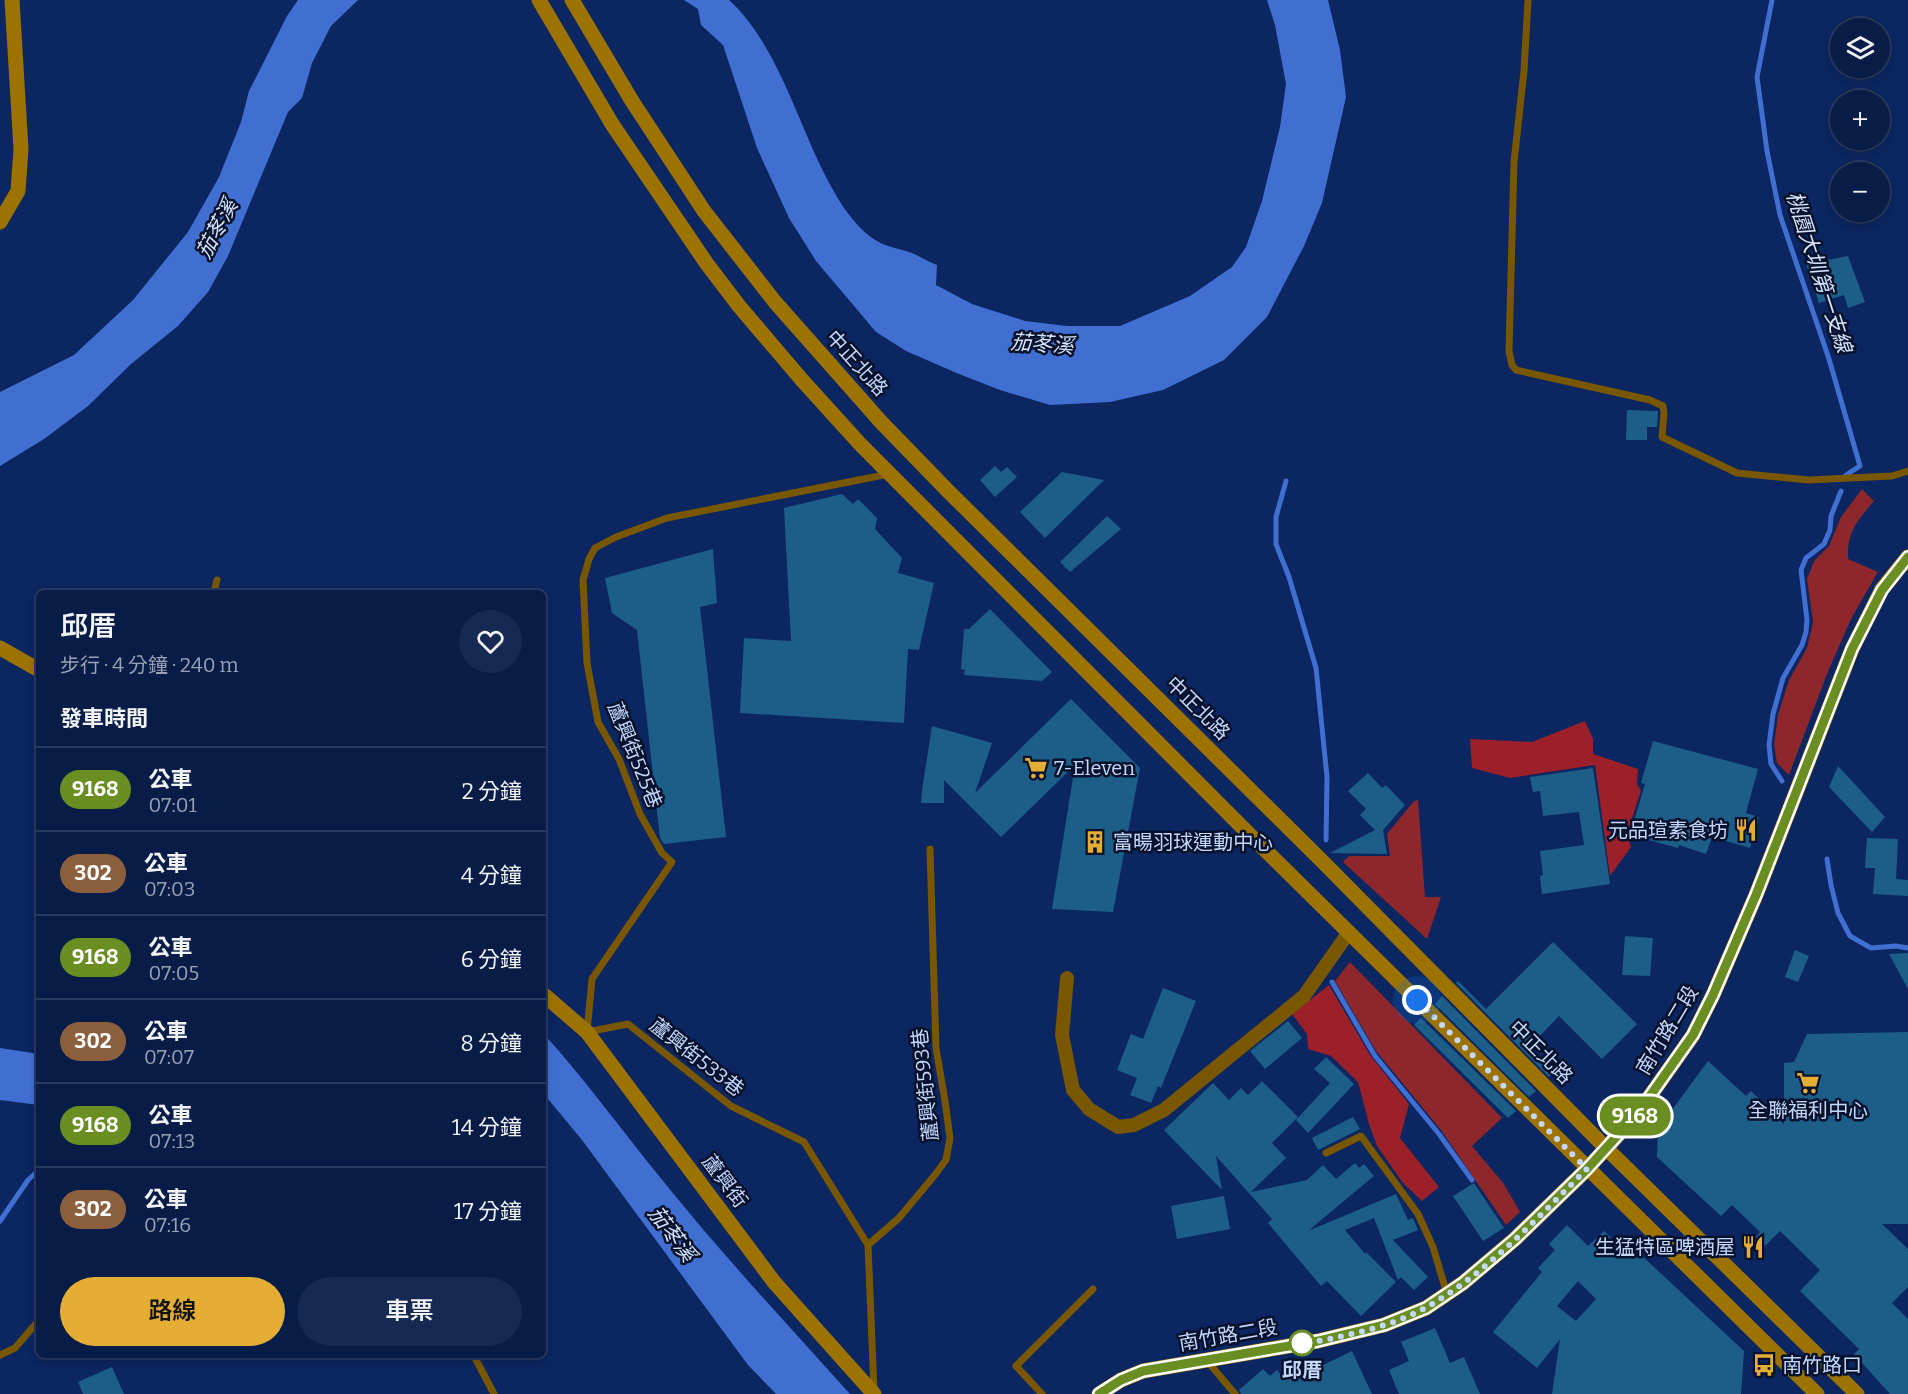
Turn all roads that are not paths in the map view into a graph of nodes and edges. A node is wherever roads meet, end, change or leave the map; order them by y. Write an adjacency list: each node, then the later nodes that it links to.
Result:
1 (12, 0): 5 (street)
2 (539, 0): 7 (street)
3 (572, 0): 18 (street, 中正北路)
4 (1528, 0): 6 (lane)
5 (0, 222)
6 (1908, 471)
7 (889, 474): 14 (street); 17 (lane, 蘆興街525巷)
8 (1908, 557): 18 (street, 南竹路二段)
9 (217, 580): 10 (lane)
10 (214, 590)
11 (0, 648): 12 (street)
12 (36, 668)
13 (930, 849): 21 (lane, 蘆興街593巷)
14 (1349, 932): 15 (street); 20 (street)
15 (1067, 978)
16 (546, 997): 17 (street, 蘆興街)
17 (587, 1032): 21 (lane, 蘆興街533巷); 29 (street, 蘆興街)
18 (1606, 1148): 20 (street, 南竹路二段); 34 (street, 中正北路)
19 (1326, 1153): 23 (lane)
20 (1587, 1169): 23 (street, 南竹路二段); 33 (street)
21 (868, 1245): 29 (lane)
22 (1093, 1289): 30 (lane)
23 (1447, 1294): 27 (street, 南竹路二段)
24 (36, 1324): 25 (lane)
25 (0, 1355)
26 (474, 1358): 28 (lane)
27 (1206, 1360): 31 (street, 南竹路二段); 32 (lane)
28 (495, 1394)
29 (874, 1394)
30 (1042, 1394)
31 (1099, 1394)
32 (1235, 1394)
33 (1817, 1394)
34 (1857, 1394)

